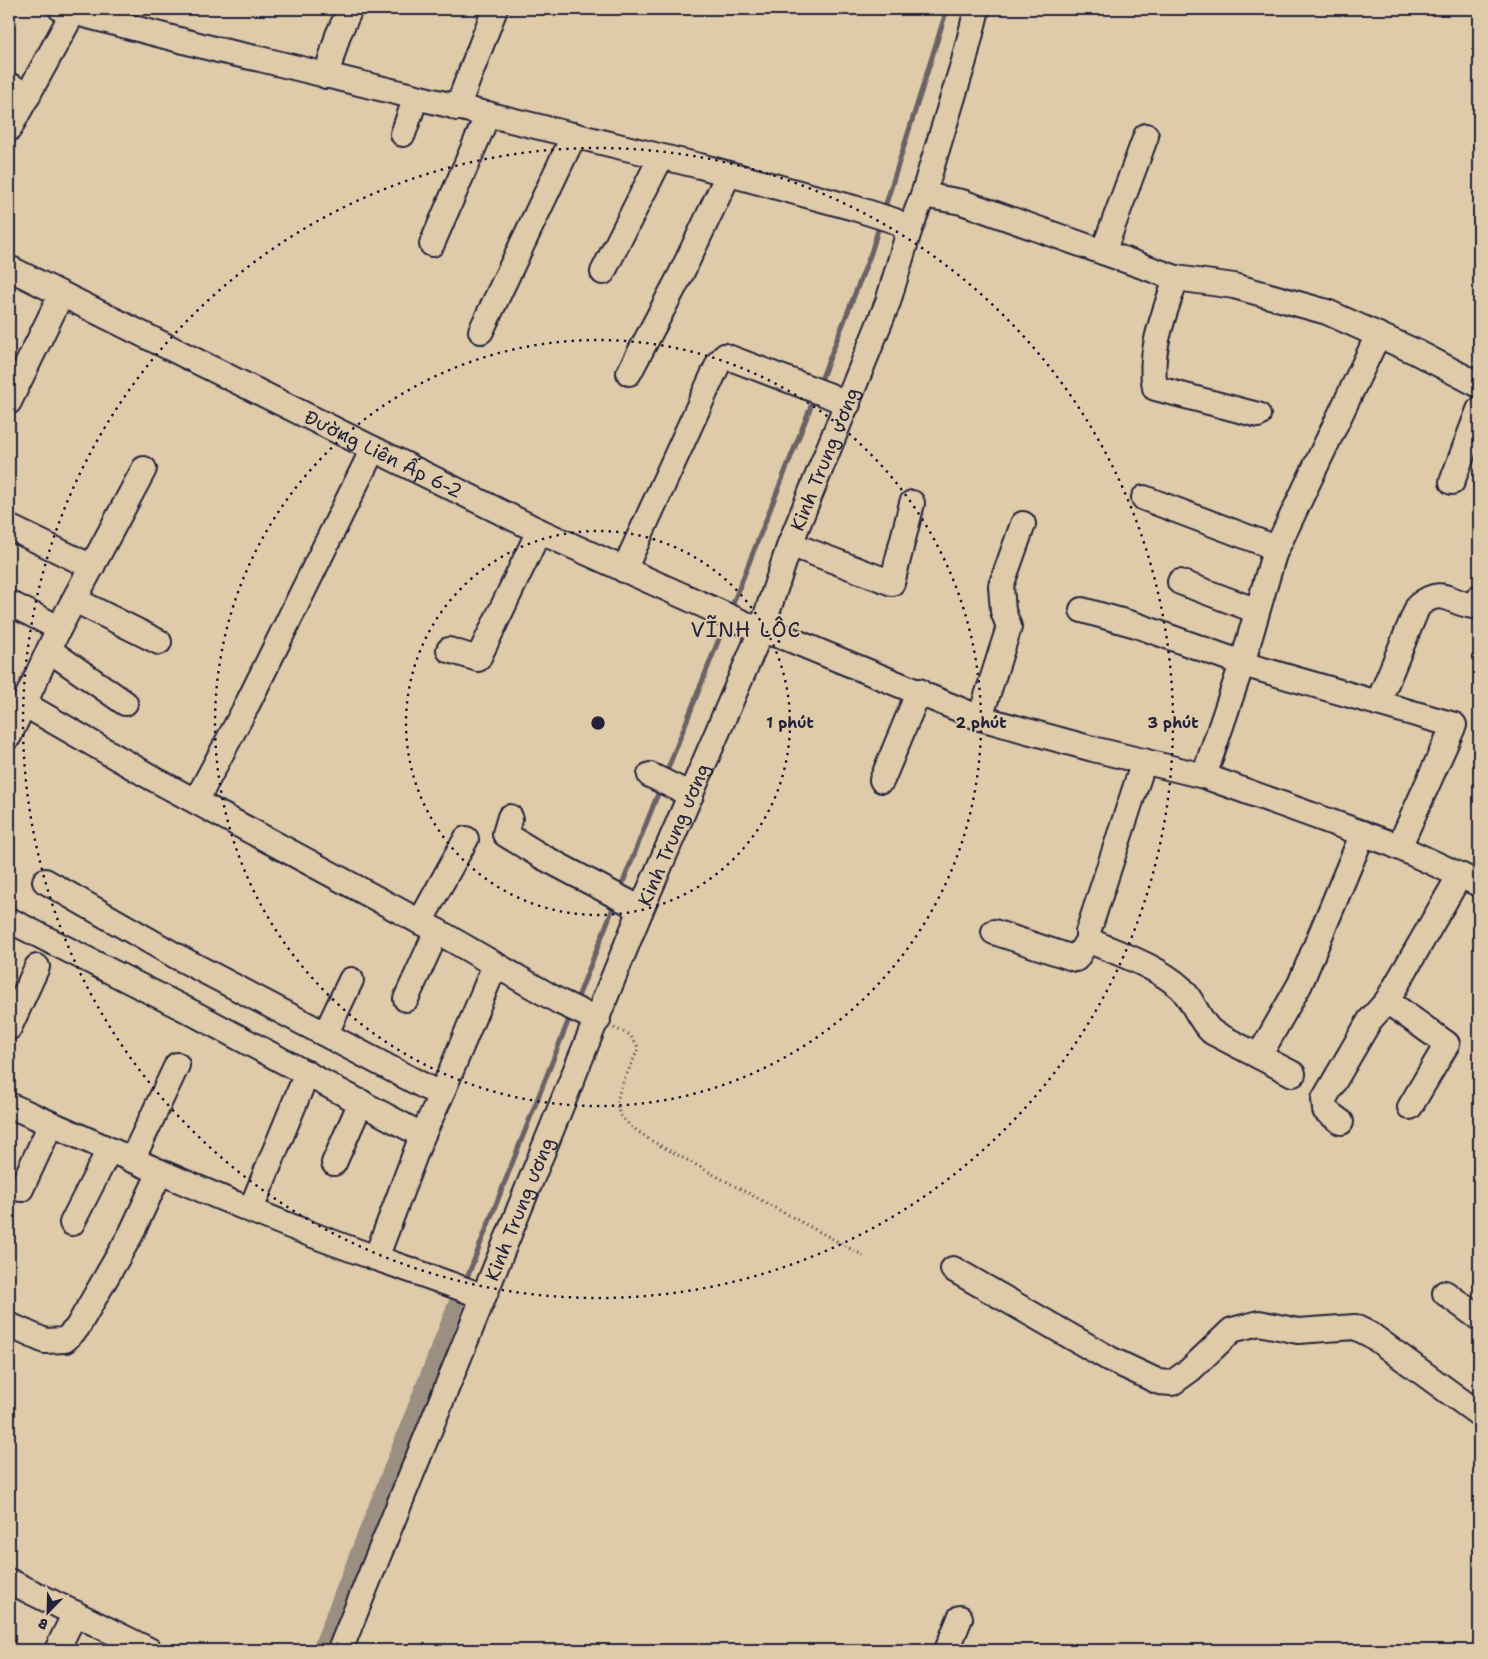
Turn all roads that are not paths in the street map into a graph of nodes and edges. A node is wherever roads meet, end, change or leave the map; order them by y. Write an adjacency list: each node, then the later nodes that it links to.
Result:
1 (350, 9): 5 (street)
2 (495, 9): 8 (street)
3 (977, 9): 16 (street, Kinh Trung ương)
4 (70, 10): 5 (street); 6 (street)
5 (326, 76): 7 (street)
6 (19, 90): 10 (street)
7 (416, 98): 8 (street); 11 (street)
8 (457, 108): 9 (street)
9 (488, 114): 12 (street); 18 (street)
10 (9, 129)
11 (403, 134)
12 (574, 135): 14 (street); 24 (street)
13 (1146, 136): 19 (street)
14 (660, 157): 15 (street); 21 (street)
15 (728, 175): 17 (street); 26 (street)
16 (923, 195): 17 (street, Kinh Trung ương); 19 (street)
17 (902, 226): 28 (street, Kinh Trung ương)
18 (432, 244)
19 (1103, 252): 22 (street)
20 (9, 268): 23 (street, Đường Liên Ấp 6-2)
21 (603, 272)
22 (1176, 278): 25 (street); 31 (street)
23 (61, 295): 29 (street); 32 (street, Đường Liên Ấp 6-2)
24 (481, 330)
25 (1378, 335): 27 (street); 41 (street)
26 (629, 372)
27 (1479, 385)
28 (838, 400): 40 (street, Kinh Trung ương); 43 (street)
29 (9, 402)
30 (1479, 410): 34 (street)
31 (1258, 416)
32 (373, 449): 39 (street, Đường Liên Ấp 6-2); 67 (street)
33 (144, 469): 42 (street)
34 (1452, 482)
35 (1144, 498): 41 (street)
36 (912, 503): 40 (street)
37 (1023, 524): 60 (street)
38 (9, 527): 42 (street)
39 (539, 531): 43 (street, Đường Liên Ấp 6-2); 54 (street)
40 (790, 544): 50 (street, Kinh Trung ương)
41 (1274, 554): 49 (street)
42 (92, 567): 46 (street)
43 (624, 570): 50 (street, Đường Liên Ấp 6-2)
44 (1180, 582): 49 (street)
45 (1479, 597): 58 (street)
46 (75, 600): 51 (street); 52 (street)
47 (9, 603): 51 (street)
48 (1082, 610): 55 (street)
49 (1257, 611): 55 (street)
50 (754, 627): 56 (street, Đường Liên Ấp 6-2); 66 (street, Kinh Trung ương)
51 (59, 628): 53 (street)
52 (159, 642)
53 (49, 650): 57 (street); 59 (street)
54 (449, 650)
55 (1242, 664): 58 (street); 64 (street)
56 (918, 691): 60 (street, Đường Liên Ấp 6-2); 65 (street)
57 (125, 703)
58 (1378, 703): 71 (street)
59 (24, 704): 61 (street); 67 (street)
60 (980, 718): 62 (street, Đường Liên Ấp 6-2)
61 (9, 736)
62 (1144, 761): 64 (street, Đường Liên Ấp 6-2); 78 (street)
63 (650, 776): 66 (street)
64 (1204, 776): 69 (street, Đường Liên Ấp 6-2)
65 (882, 780)
66 (690, 795): 74 (street, Kinh Trung ương)
67 (196, 801): 76 (street)
68 (510, 817): 74 (street)
69 (1363, 833): 71 (street, Đường Liên Ấp 6-2); 87 (street)
70 (466, 839): 76 (street)
71 (1399, 847): 72 (street, Đường Liên Ấp 6-2)
72 (1470, 880): 83 (street)
73 (45, 882): 86 (street)
74 (634, 907): 84 (street, Kinh Trung ương)
75 (9, 920): 89 (street)
76 (429, 927): 79 (street); 82 (street)
77 (994, 932): 78 (street)
78 (1088, 940): 87 (street)
79 (495, 965): 84 (street); 91 (street)
80 (37, 968): 85 (street)
81 (351, 980): 86 (street)
82 (406, 998)
83 (1387, 1001): 94 (street); 95 (street)
84 (593, 1017): 107 (street, Kinh Trung ương)
85 (9, 1028)
86 (326, 1033): 91 (street)
87 (1259, 1056): 90 (street)
88 (177, 1065): 99 (street)
89 (307, 1073): 92 (street); 103 (street)
90 (1293, 1074)
91 (441, 1095): 97 (street)
92 (361, 1102): 97 (street); 100 (street)
93 (9, 1105): 96 (street)
94 (1410, 1107)
95 (1341, 1122)
96 (52, 1124): 98 (street); 102 (street)
97 (420, 1141): 105 (street)
98 (109, 1150): 99 (street); 104 (street)
99 (132, 1160): 101 (street)
100 (334, 1163)
101 (160, 1172): 103 (street); 110 (street)
102 (21, 1190)
103 (251, 1209): 105 (street)
104 (72, 1223)
105 (376, 1258): 107 (street)
106 (953, 1269): 111 (street)
107 (470, 1292): 117 (street, Kinh Trung ương)
108 (1445, 1293): 109 (street)
109 (1479, 1318)
110 (9, 1325)
111 (1479, 1414)
112 (9, 1581): 113 (street)
113 (75, 1613): 115 (street); 116 (street)
114 (960, 1618): 118 (street)
115 (57, 1650)
116 (149, 1650)
117 (340, 1650)
118 (947, 1650)

